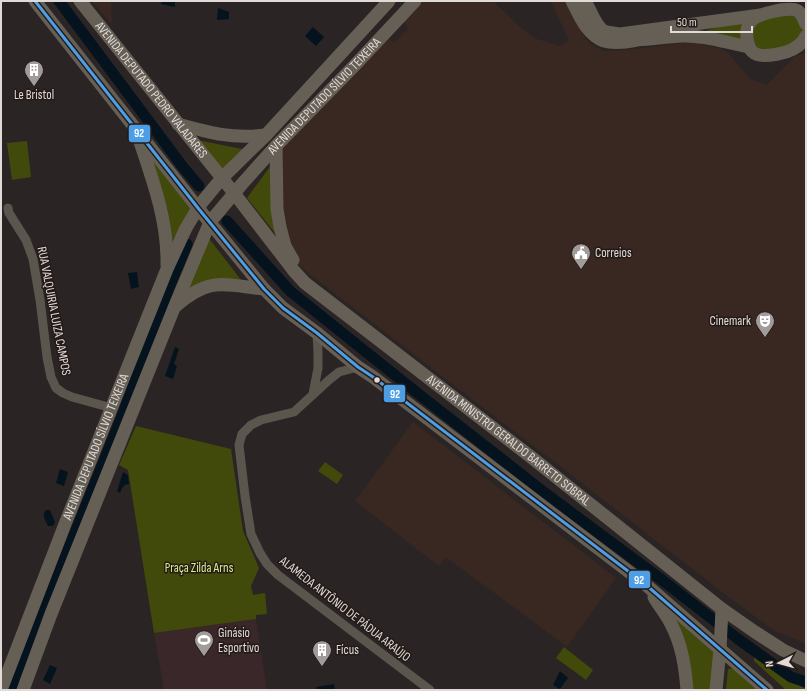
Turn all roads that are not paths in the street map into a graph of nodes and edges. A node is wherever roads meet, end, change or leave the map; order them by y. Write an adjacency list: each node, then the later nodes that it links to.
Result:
1 (35, 1): 14 (main road)
2 (80, 1): 13 (main road, AVENIDA DEPUTADO PEDRO VALADARES)
3 (389, 1): 15 (main road, AVENIDA DEPUTADO SÍLVIO TEIXEIRA)
4 (415, 1): 16 (main road, AVENIDA DEPUTADO SÍLVIO TEIXEIRA)
5 (572, 1): 12 (main road)
6 (586, 1): 9 (main road)
7 (806, 8): 8 (main road)
8 (788, 9): 9 (main road); 10 (main road)
9 (761, 15): 12 (main road)
10 (806, 24)
11 (806, 36): 12 (main road)
12 (749, 47)
13 (178, 124): 15 (main road); 17 (main road, AVENIDA DEPUTADO PEDRO VALADARES)
14 (135, 127): 20 (main road); 22 (main road)
15 (266, 135): 17 (main road, AVENIDA DEPUTADO SÍLVIO TEIXEIRA)
16 (276, 146): 18 (main road, AVENIDA DEPUTADO SÍLVIO TEIXEIRA); 23 (main road)
17 (222, 178): 18 (main road, AVENIDA DEPUTADO PEDRO VALADARES); 20 (main road, AVENIDA DEPUTADO SÍLVIO TEIXEIRA)
18 (234, 193): 21 (main road, AVENIDA DEPUTADO SÍLVIO TEIXEIRA); 23 (main road, AVENIDA MINISTRO GERALDO BARRETO SOBRAL)
19 (8, 208): 29 (street, RUA VALQUIRIA LUIZA CAMPOS)
20 (198, 208): 21 (main road); 22 (main road, AVENIDA DEPUTADO SÍLVIO TEIXEIRA)
21 (210, 222): 24 (main road); 25 (main road, AVENIDA DEPUTADO SÍLVIO TEIXEIRA)
22 (167, 269): 29 (main road, AVENIDA DEPUTADO SÍLVIO TEIXEIRA)
23 (305, 283): 31 (main road, AVENIDA MINISTRO GERALDO BARRETO SOBRAL)
24 (264, 289): 25 (main road); 26 (main road)
25 (174, 308): 35 (main road, AVENIDA DEPUTADO SÍLVIO TEIXEIRA)
26 (317, 333): 27 (main road); 28 (street)
27 (358, 367): 28 (street, ALAMEDA ANTÔNIO DE PÁDUA ARAÚJO); 30 (main road)
28 (313, 394): 36 (street, ALAMEDA ANTÔNIO DE PÁDUA ARAÚJO)
29 (112, 408): 34 (main road, AVENIDA DEPUTADO SÍLVIO TEIXEIRA)
30 (645, 584): 32 (main road); 37 (main road)
31 (722, 613): 32 (main road); 33 (main road, AVENIDA MINISTRO GERALDO BARRETO SOBRAL)
32 (720, 644): 38 (main road); 39 (main road)
33 (806, 661)
34 (1, 690)
35 (23, 690)
36 (430, 690)
37 (688, 690)
38 (716, 690)
39 (767, 690)

